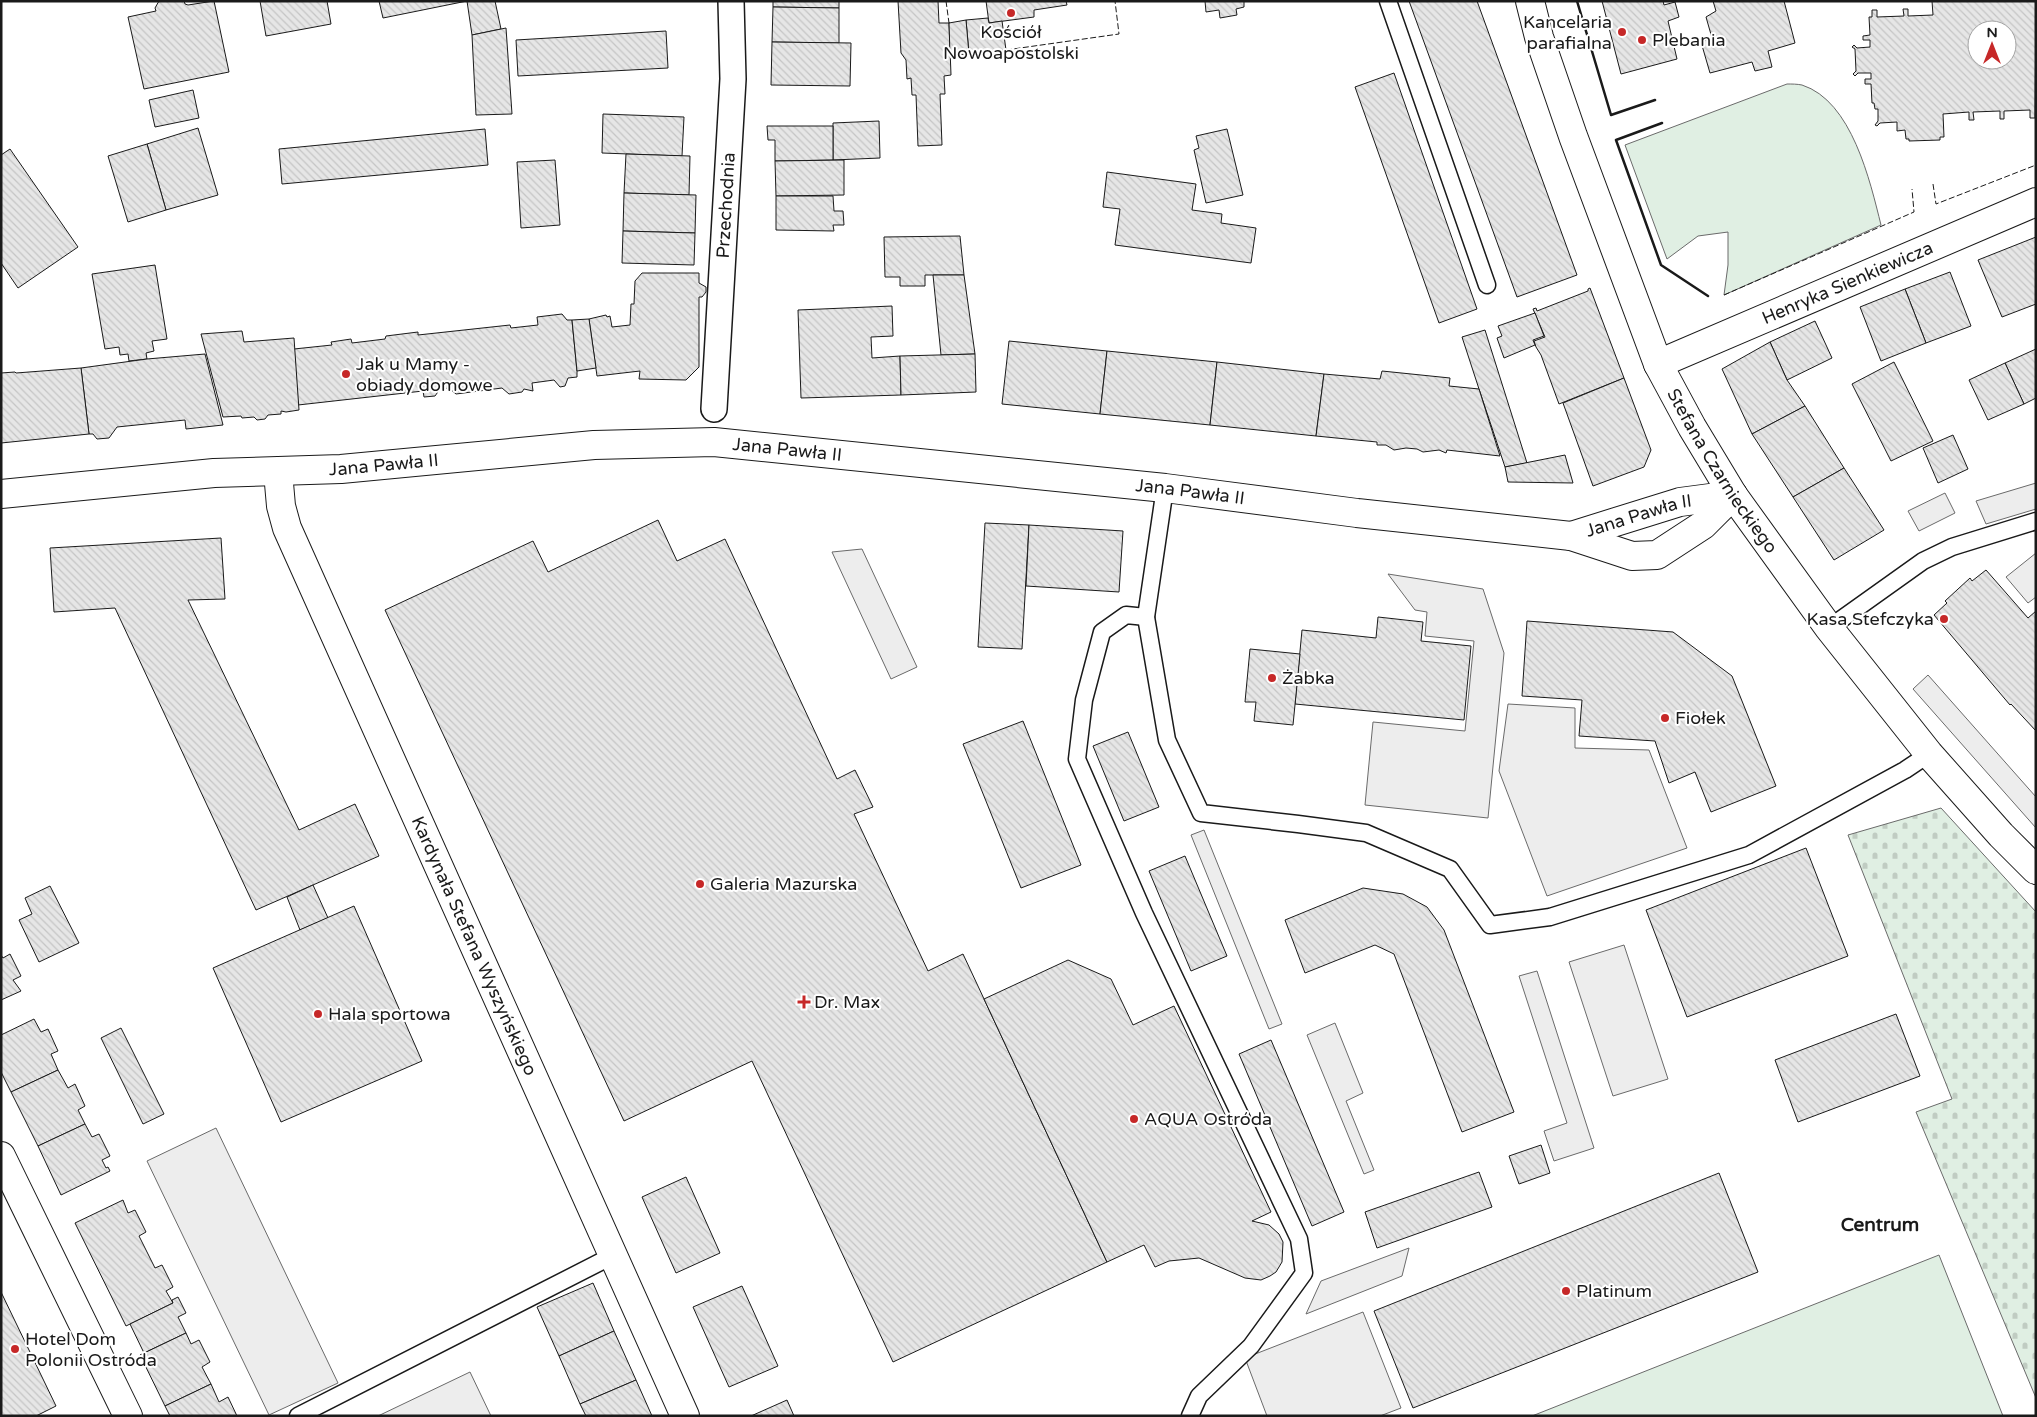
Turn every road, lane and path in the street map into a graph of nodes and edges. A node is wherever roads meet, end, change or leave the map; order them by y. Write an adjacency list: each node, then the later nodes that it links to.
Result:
1 (731, 1): 7 (street, Przechodnia)
2 (1388, 1): 5 (lane)
3 (1530, 1): 6 (street, Stefana Czarnieckiego)
4 (2036, 202): 6 (street, Henryka Sienkiewicza)
5 (1487, 285)
6 (1658, 364): 11 (street, Stefana Czarnieckiego)
7 (714, 409)
8 (278, 472): 9 (street, Jana Pawła II); 10 (street, Jana Pawła II); 19 (street, Kardynała Stefana Wyszyńskiego)
9 (1165, 488): 13 (street, Jana Pawła II); 14 (lane)
10 (1, 494)
11 (1733, 496): 13 (street, Jana Pawła II); 13 (street, Jana Pawła II); 15 (street, Stefana Czarnieckiego)
12 (2036, 521): 15 (lane)
13 (1571, 536)
14 (1146, 617): 16 (lane); 23 (lane)
15 (1829, 628): 16 (street, Stefana Czarnieckiego)
16 (1929, 754): 17 (street, Stefana Czarnieckiego)
17 (2036, 870)
18 (1, 1156): 20 (street)
19 (614, 1255): 21 (lane); 22 (street, Kardynała Stefana Wyszyńskiego)
20 (128, 1416)
21 (298, 1416)
22 (685, 1416)
23 (1190, 1416)

